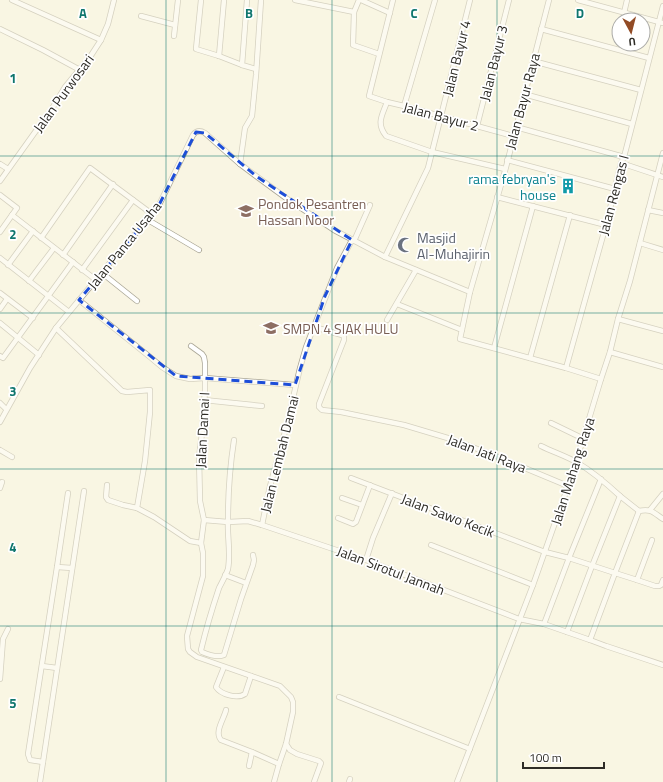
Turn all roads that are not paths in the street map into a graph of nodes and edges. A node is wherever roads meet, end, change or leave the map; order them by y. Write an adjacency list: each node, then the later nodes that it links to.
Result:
1 (12, 0): 30 (street)
2 (114, 0): 30 (street, Jalan Purwosari)
3 (178, 0): 26 (street)
4 (201, 0): 32 (street)
5 (224, 0): 32 (street)
6 (247, 0): 35 (street)
7 (261, 0): 36 (street)
8 (295, 0): 19 (street)
9 (360, 0): 19 (street); 22 (street)
10 (393, 0): 22 (street)
11 (435, 0): 41 (street)
12 (470, 0): 42 (street, Jalan Bayur 4)
13 (510, 0): 44 (street, Jalan Bayur 3)
14 (549, 0): 28 (street, Jalan Bayur Raya)
15 (578, 0): 17 (street)
16 (627, 0): 21 (street)
17 (589, 1): 20 (street)
18 (663, 6): 25 (street, Jalan Rengas I)
19 (354, 12): 31 (street)
20 (621, 12)
21 (624, 12)
22 (390, 13): 31 (street)
23 (141, 16): 26 (street)
24 (651, 20): 25 (street)
25 (661, 23): 33 (street, Jalan Rengas I)
26 (175, 25): 29 (street)
27 (0, 29): 37 (street)
28 (541, 29): 33 (street); 34 (street, Jalan Bayur Raya)
29 (174, 36)
30 (101, 40): 37 (street, Jalan Purwosari)
31 (379, 54): 40 (street, Jalan Bayur 2)
32 (219, 56): 35 (street)
33 (649, 58): 38 (street, Jalan Rengas I)
34 (533, 61): 38 (street); 39 (street, Jalan Bayur Raya)
35 (242, 65): 36 (street)
36 (256, 69): 53 (street)
37 (80, 70): 54 (street, Jalan Purwosari)
38 (641, 90): 43 (street, Jalan Rengas I)
39 (524, 94): 43 (street); 45 (street, Jalan Bayur Raya)
40 (387, 102): 41 (street, Jalan Bayur 2); 47 (street)
41 (404, 106): 42 (street, Jalan Bayur 2)
42 (441, 116): 44 (street, Jalan Bayur 2); 47 (street, Jalan Bayur 4)
43 (632, 124): 49 (street, Jalan Rengas I)
44 (477, 126): 46 (street, Jalan Bayur 2)
45 (516, 127): 46 (street, Jalan Bayur Raya); 49 (street)
46 (513, 136): 50 (street, Jalan Bayur Raya)
47 (432, 152): 55 (street); 82 (street, Jalan Bayur 4)
48 (663, 154): 56 (street, Jalan Mahang Raya)
49 (624, 157): 51 (street, Jalan Rengas I)
50 (507, 160): 55 (street, Jalan Bayur Raya); 60 (street)
51 (621, 163): 56 (street); 60 (street, Jalan Rengas I)
52 (0, 164): 54 (street)
53 (240, 164): 67 (street, Jalan Panca Usaha); 76 (street, Jalan Panca Usaha)
54 (8, 169): 58 (street, Jalan Purwosari)
55 (505, 169): 62 (street, Jalan Bayur Raya)
56 (657, 175): 57 (street); 66 (street, Jalan Mahang Raya)
57 (663, 176)
58 (0, 181)
59 (113, 184): 63 (street); 75 (street); 81 (street)
60 (615, 189): 72 (street, Jalan Rengas I)
61 (0, 195): 69 (street)
62 (498, 196): 65 (street); 91 (street, Jalan Bayur Raya)
63 (134, 200): 67 (street); 86 (street)
64 (370, 206): 76 (street, Jalan Lembah Damai)
65 (533, 206): 70 (street); 110 (street)
66 (648, 210): 68 (street); 77 (street, Jalan Mahang Raya)
67 (152, 214): 71 (street, Jalan Panca Usaha)
68 (663, 214)
69 (12, 215): 73 (street); 74 (street)
70 (570, 216): 72 (street); 114 (street)
71 (148, 220): 79 (street); 88 (street, Jalan Panca Usaha)
72 (606, 225): 116 (street, Jalan Rengas I)
73 (0, 232)
74 (33, 232): 75 (street); 85 (street)
75 (41, 238): 78 (street)
76 (353, 240): 82 (street, Jalan Panca Usaha); 104 (street, Jalan Lembah Damai)
77 (640, 243): 80 (street); 101 (street, Jalan Mahang Raya)
78 (54, 248): 81 (street); 90 (street)
79 (199, 250)
80 (663, 250)
81 (63, 255): 84 (street)
82 (385, 257): 87 (street, Jalan Panca Usaha)
83 (0, 258): 85 (street)
84 (72, 262): 86 (street); 93 (street)
85 (8, 264): 90 (street)
86 (82, 270): 89 (street)
87 (416, 270): 91 (street, Jalan Panca Usaha); 97 (street)
88 (102, 273): 89 (street, Jalan Panca Usaha); 96 (street)
89 (96, 280): 95 (street, Jalan Panca Usaha)
90 (29, 281): 93 (street)
91 (470, 292): 106 (street, Jalan Bayur Raya)
92 (0, 293): 94 (street)
93 (48, 296): 99 (street); 100 (street)
94 (7, 299): 98 (street); 100 (street)
95 (79, 300): 99 (street, Jalan Panca Usaha); 117 (street)
96 (137, 301)
97 (397, 304): 102 (street); 106 (street)
98 (0, 308)
99 (70, 312): 105 (street, Jalan Panca Usaha)
100 (32, 318): 108 (street)
101 (618, 319): 107 (street); 111 (street, Jalan Mahang Raya)
102 (387, 320)
103 (0, 325): 108 (street)
104 (314, 327): 119 (street, Jalan Lembah Damai); 137 (street, Jalan Jati Raya)
105 (56, 328): 112 (street, Jalan Panca Usaha); 146 (street)
106 (462, 330): 110 (street)
107 (663, 331)
108 (18, 338): 112 (street); 113 (street)
109 (191, 346): 117 (street, Jalan Damai I)
110 (494, 348): 114 (street)
111 (610, 352): 115 (street); 118 (street, Jalan Mahang Raya)
112 (39, 355): 123 (street, Jalan Panca Usaha)
113 (0, 356)
114 (530, 358): 116 (street)
115 (663, 367)
116 (566, 368): 118 (street)
117 (205, 378): 119 (street); 120 (street, Jalan Damai I)
118 (601, 379): 126 (street, Jalan Mahang Raya)
119 (295, 385): 153 (street, Jalan Lembah Damai)
120 (204, 400): 122 (street); 151 (street, Jalan Damai I)
121 (0, 403): 123 (street)
122 (262, 406)
123 (6, 409): 124 (street, Jalan Panca Usaha)
124 (0, 422)
125 (551, 423): 126 (street)
126 (584, 439): 131 (street, Jalan Mahang Raya)
127 (234, 440): 152 (street)
128 (541, 446): 131 (street)
129 (0, 450): 130 (street)
130 (12, 457)
131 (576, 462): 133 (street); 137 (street, Jalan Mahang Raya)
132 (351, 478): 136 (street, Jalan Sawo Kecik)
133 (602, 479): 143 (street); 159 (street)
134 (2, 482): 138 (street)
135 (107, 485): 146 (street)
136 (370, 485): 141 (street, Jalan Sawo Kecik); 145 (street)
137 (568, 486): 157 (street, Jalan Mahang Raya)
138 (0, 488)
139 (84, 491): 163 (street)
140 (68, 493): 162 (street)
141 (392, 493): 157 (street, Jalan Sawo Kecik); 160 (street)
142 (663, 494): 147 (street)
143 (620, 496): 148 (street); 161 (street)
144 (342, 498): 145 (street)
145 (362, 505): 149 (street)
146 (137, 508): 155 (street)
147 (650, 510): 148 (street); 150 (street)
148 (639, 511): 164 (street)
149 (338, 518)
150 (663, 519)
151 (204, 520): 152 (street, Jalan Lembah Damai); 155 (street)
152 (228, 522): 153 (street, Jalan Lembah Damai); 165 (street)
153 (262, 524): 160 (street, Jalan Sirotul Jannah)
154 (652, 540): 166 (street)
155 (201, 543): 177 (street)
156 (431, 545): 169 (street)
157 (545, 552): 159 (street, Jalan Sawo Kecik); 169 (street, Jalan Mahang Raya)
158 (252, 555): 168 (street)
159 (569, 558): 161 (street, Jalan Sawo Kecik); 171 (street)
160 (366, 560): 170 (street, Jalan Sirotul Jannah)
161 (592, 566): 164 (street, Jalan Sawo Kecik); 173 (street)
162 (57, 567): 163 (street); 176 (street)
163 (72, 568): 178 (street)
164 (615, 573): 166 (street, Jalan Sawo Kecik); 174 (street)
165 (225, 575): 168 (street); 168 (street)
166 (637, 580): 167 (street, Jalan Sawo Kecik)
167 (663, 580)
168 (246, 584)
169 (533, 585): 170 (street, Jalan Mahang Raya)
170 (519, 619): 171 (street, Jalan Sirotul Jannah); 184 (street, Jalan Mahang Raya)
171 (544, 624): 173 (street, Jalan Sirotul Jannah)
172 (8, 629): 180 (street)
173 (567, 632): 174 (street, Jalan Sirotul Jannah)
174 (590, 640): 175 (street, Jalan Sirotul Jannah)
175 (663, 665)
176 (42, 666): 178 (street); 186 (street)
177 (224, 667): 179 (street); 179 (street)
178 (57, 668): 186 (street)
179 (251, 676): 183 (street)
180 (0, 679)
181 (339, 698): 184 (street)
182 (226, 710): 185 (street)
183 (286, 744): 187 (street); 191 (street)
184 (470, 749): 192 (street, Jalan Mahang Raya)
185 (252, 752): 187 (street); 188 (street)
186 (43, 762): 189 (street)
187 (279, 764): 190 (street)
188 (248, 766)
189 (40, 782)
190 (274, 782)
191 (314, 782)
192 (457, 782)

